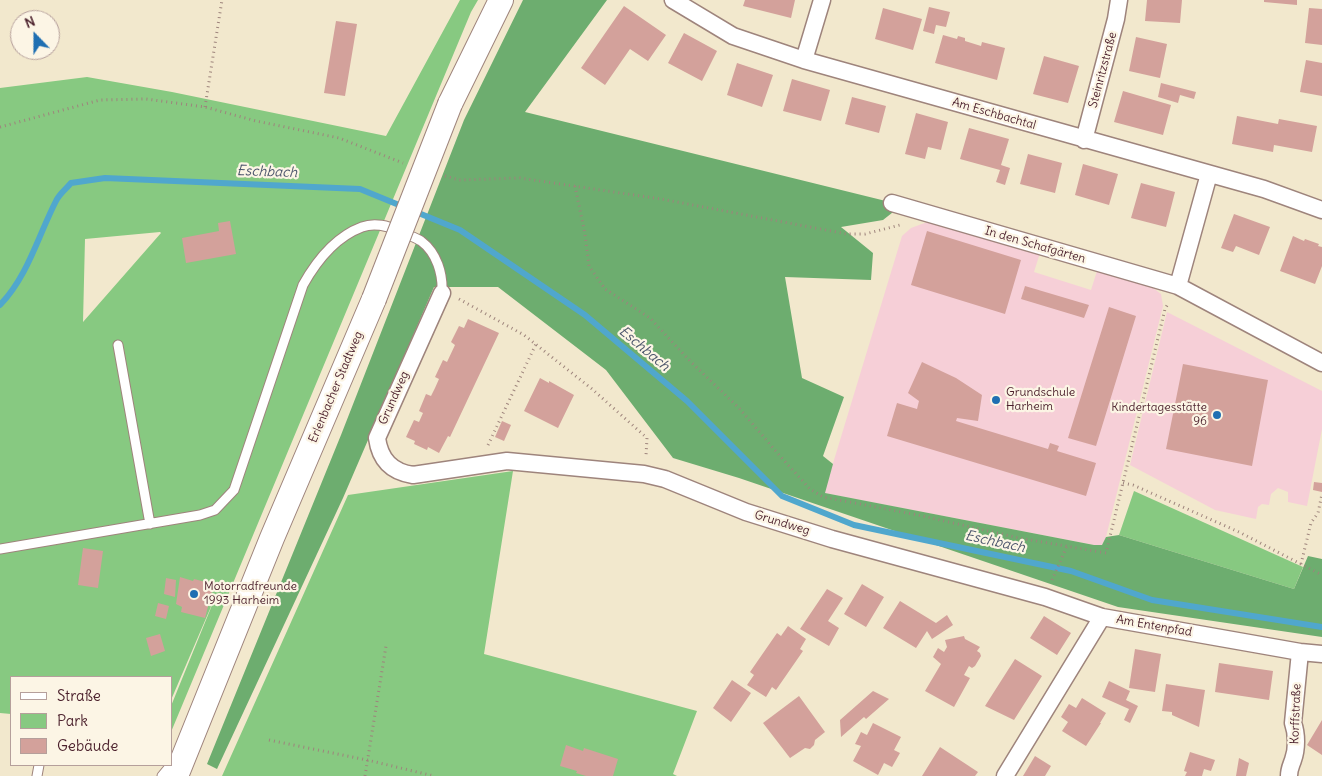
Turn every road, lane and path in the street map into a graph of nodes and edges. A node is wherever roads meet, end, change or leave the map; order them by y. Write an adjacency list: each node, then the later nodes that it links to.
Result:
1 (222, 0): 7 (path)
2 (501, 0): 37 (street, Erlenbacher Stadtweg, bridge)
3 (673, 0): 6 (street, Am Eschbachtal)
4 (822, 0): 6 (street)
5 (1119, 0): 9 (street, Steinritzstraße)
6 (804, 60): 9 (street, Am Eschbachtal)
7 (205, 107): 8 (path); 10 (path)
8 (0, 126)
9 (1084, 140): 12 (street, Am Eschbachtal)
10 (412, 166)
11 (440, 174): 13 (path)
12 (1209, 174): 16 (street, Am Eschbachtal); 17 (street)
13 (574, 186): 15 (path); 27 (path)
14 (892, 203): 15 (street, In den Schafgärten)
15 (912, 210): 17 (street, In den Schafgärten)
16 (1322, 210)
17 (1178, 286): 21 (street, In den Schafgärten); 24 (path)
18 (442, 293): 19 (path); 22 (street, Grundweg); 26 (lane, Grundweg)
19 (536, 344): 22 (path); 23 (path)
20 (118, 345): 26 (lane)
21 (1322, 363)
22 (479, 464): 23 (street, Grundweg)
23 (644, 474): 31 (street, Grundweg)
24 (1123, 483): 27 (path); 29 (path)
25 (1322, 494): 29 (path)
26 (150, 524): 28 (lane, Grundweg)
27 (1067, 546): 31 (path)
28 (0, 549)
29 (1301, 564): 30 (path)
30 (1322, 575)
31 (1045, 597): 32 (street, Grundweg)
32 (1102, 617): 34 (street, Am Entenpfad); 45 (street, Am Entenpfad)
33 (386, 646): 38 (path)
34 (1300, 652): 35 (street, Am Entenpfad); 46 (street, Korffstraße)
35 (1322, 654)
36 (269, 740): 38 (path)
37 (188, 745): 39 (lane); 42 (street, Erlenbacher Stadtweg)
38 (367, 760): 43 (path); 44 (path)
39 (172, 764)
40 (170, 766): 41 (lane)
41 (162, 776)
42 (176, 776)
43 (365, 776)
44 (434, 776)
45 (1005, 776)
46 (1289, 776)

